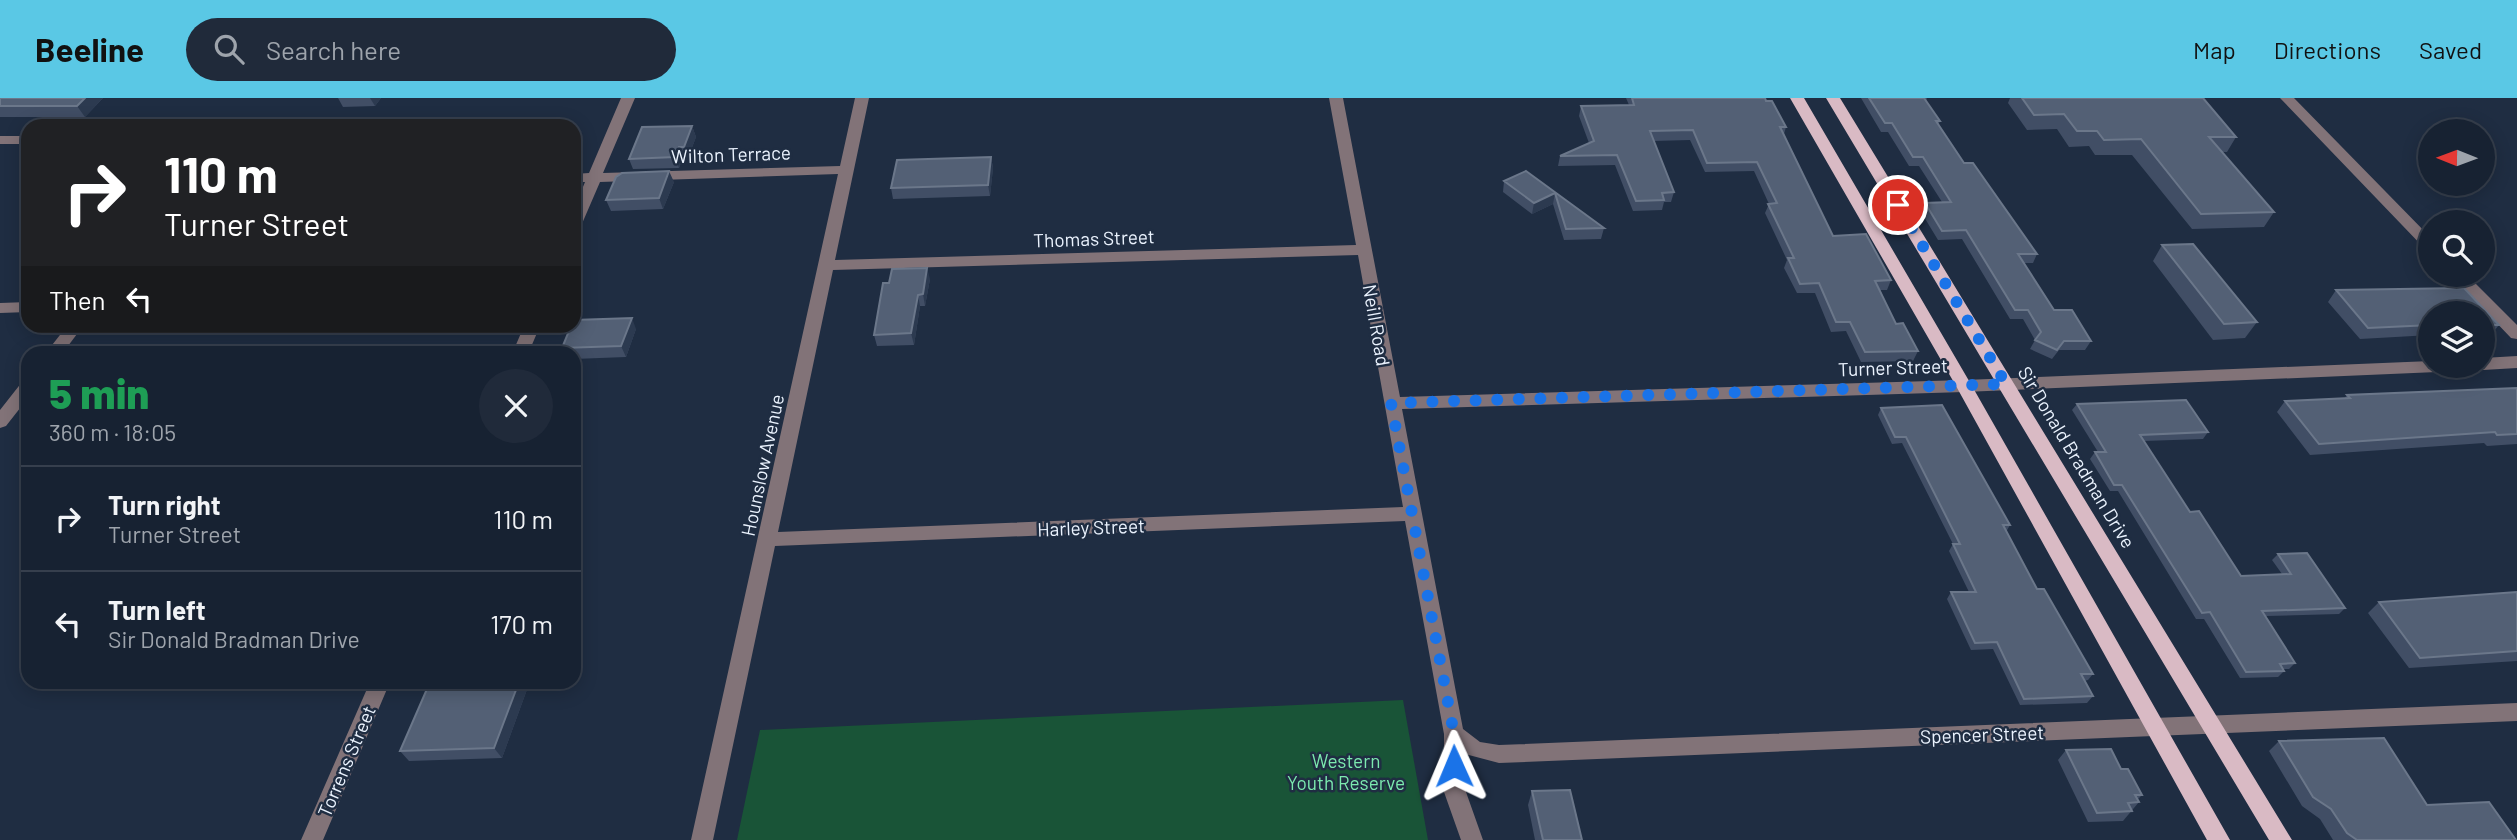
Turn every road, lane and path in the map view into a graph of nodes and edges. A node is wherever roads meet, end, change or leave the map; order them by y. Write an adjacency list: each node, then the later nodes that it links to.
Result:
1 (628, 98): 10 (street)
2 (862, 98): 9 (street, Hounslow Avenue)
3 (1336, 98): 14 (street, Neill Road)
4 (1797, 98): 24 (main road)
5 (1833, 98): 23 (main road, Sir Donald Bradman Drive)
6 (2287, 98): 13 (street)
7 (0, 140): 8 (street)
8 (21, 140)
9 (846, 170): 10 (street, Wilton Terrace); 15 (street, Hounslow Avenue)
10 (595, 177): 11 (street, Wilton Terrace); 12 (street)
11 (581, 178)
12 (581, 210)
13 (2418, 234)
14 (1363, 250): 15 (street, Thomas Street); 26 (street, Neill Road)
15 (826, 265): 29 (street, Hounslow Avenue)
16 (2470, 287): 19 (street)
17 (0, 307): 18 (street)
18 (21, 307)
19 (2517, 334)
20 (2517, 362): 21 (street)
21 (2495, 363)
22 (2418, 367): 23 (street, Turner Street)
23 (2006, 384): 24 (street, Turner Street); 32 (main road, Sir Donald Bradman Drive)
24 (1964, 386): 26 (street, Turner Street); 33 (main road)
25 (21, 395): 27 (street)
26 (1391, 403): 28 (street, Neill Road)
27 (0, 422)
28 (1413, 514): 29 (street, Harley Street); 34 (street, Neill Road)
29 (768, 539): 36 (street, Hounslow Avenue)
30 (377, 689): 35 (street, Torrens Street)
31 (2517, 712): 32 (street, Spencer Street)
32 (2212, 725): 33 (street, Spencer Street); 39 (main road, Sir Donald Bradman Drive)
33 (2155, 727): 34 (street, Spencer Street); 38 (main road)
34 (1454, 734): 37 (street, Neill Road)
35 (312, 840)
36 (702, 840)
37 (1472, 840)
38 (2220, 840)
39 (2281, 840)

